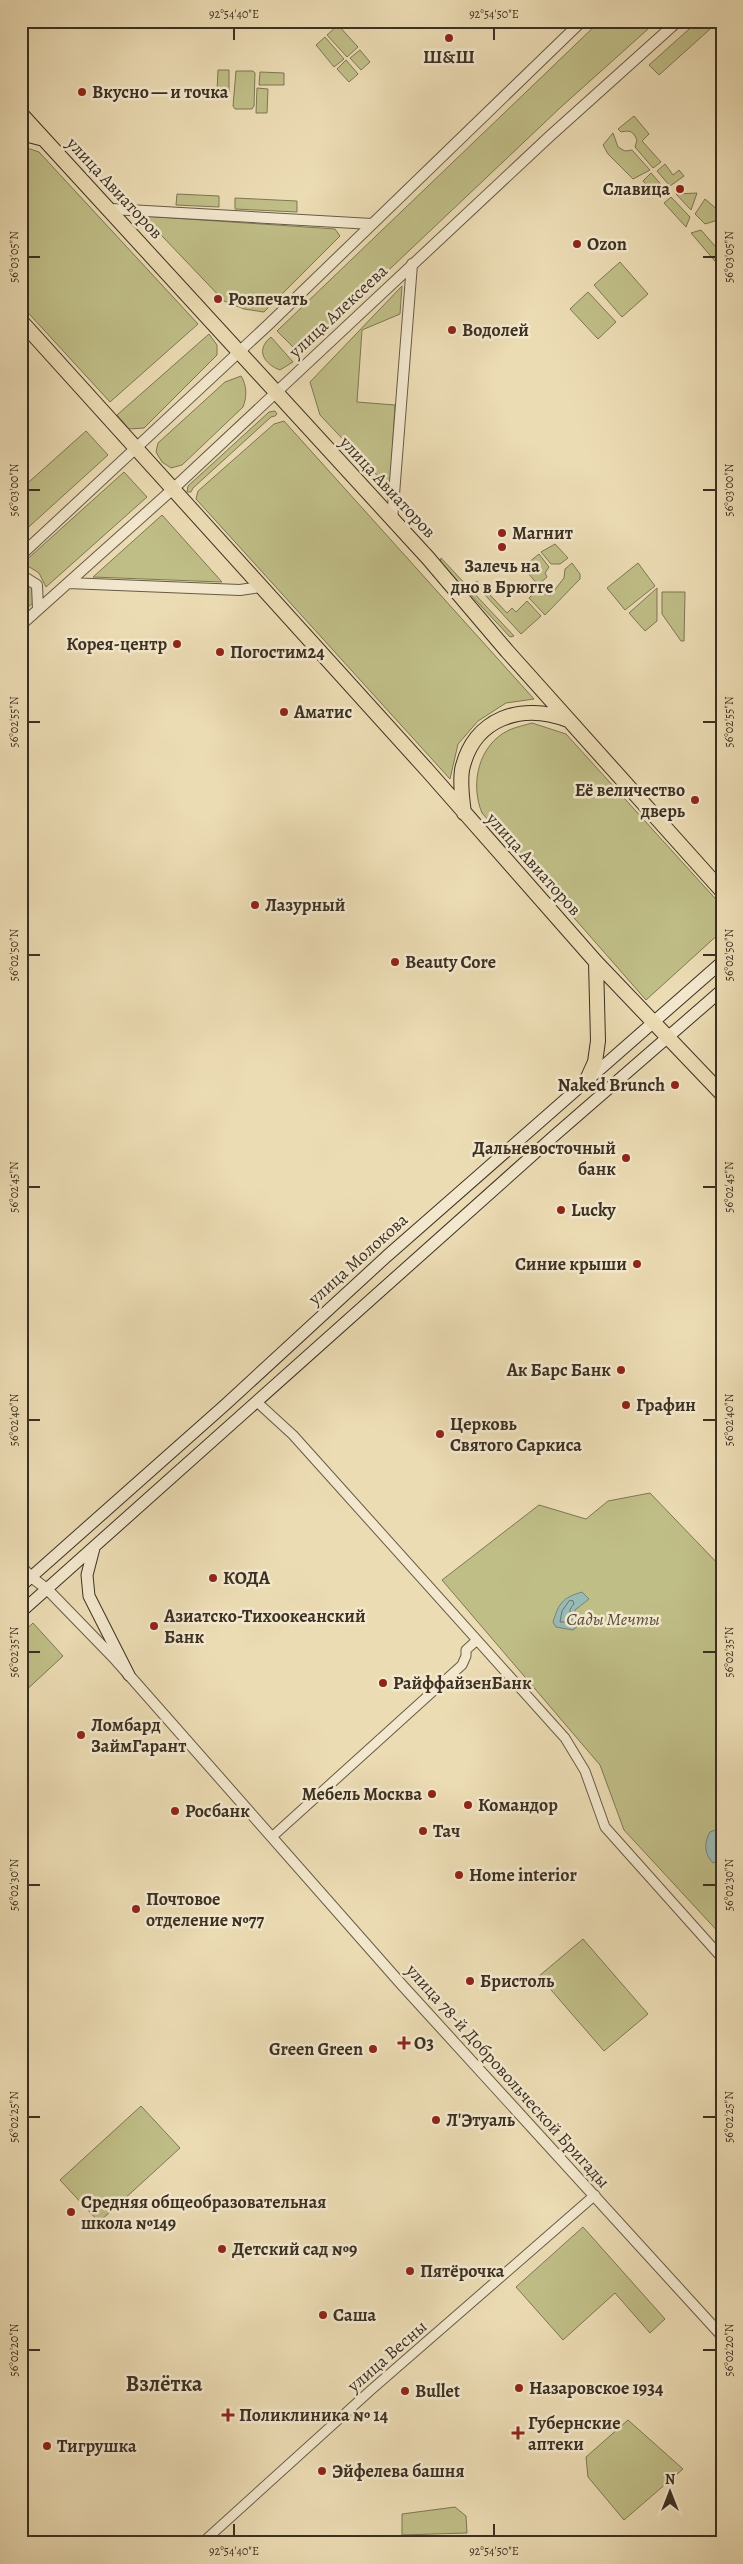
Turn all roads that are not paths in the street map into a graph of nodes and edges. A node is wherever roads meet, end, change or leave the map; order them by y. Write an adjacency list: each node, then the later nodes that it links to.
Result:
1 (582, 21): 7 (street)
2 (678, 21): 8 (street, улица Алексеева)
3 (21, 114): 5 (main road, улица Авиаторов)
4 (21, 133): 5 (main road)
5 (44, 139): 6 (main road, улица Авиаторов)
6 (111, 209): 7 (street); 10 (main road, улица Авиаторов)
7 (372, 224): 10 (street)
8 (412, 264): 11 (street, улица Алексеева); 14 (street)
9 (21, 321): 12 (main road, улица Авиаторов)
10 (239, 352): 11 (main road, улица Авиаторов); 12 (street)
11 (276, 392): 13 (street, улица Алексеева); 14 (main road, улица Авиаторов)
12 (137, 447): 13 (main road, улица Авиаторов); 15 (street)
13 (174, 488): 17 (street, улица Алексеева); 18 (main road, улица Авиаторов)
14 (392, 520): 21 (main road, улица Авиаторов)
15 (21, 555)
16 (21, 575): 19 (street)
17 (68, 583): 18 (street); 19 (street, улица Алексеева)
18 (260, 587): 22 (main road, улица Авиаторов)
19 (38, 609): 20 (street, улица Алексеева)
20 (21, 625)
21 (568, 720): 22 (main road); 23 (main road, улица Авиаторов)
22 (464, 814): 24 (main road, улица Авиаторов)
23 (722, 891)
24 (596, 962): 27 (main road, улица Авиаторов); 29 (main road)
25 (722, 962): 27 (main road, улица Молокова)
26 (722, 990): 28 (main road)
27 (654, 1023): 28 (main road, улица Авиаторов); 29 (main road, улица Молокова)
28 (667, 1038): 30 (main road, улица Авиаторов); 31 (main road)
29 (585, 1084): 34 (main road, улица Молокова)
30 (722, 1094)
31 (257, 1402): 32 (main road); 38 (street)
32 (94, 1548): 36 (main road); 39 (main road)
33 (21, 1566): 34 (street, улица 78-й Добровольческой Бригады)
34 (31, 1577): 35 (main road, улица Молокова); 36 (street, улица 78-й Добровольческой Бригады)
35 (21, 1586)
36 (48, 1589): 37 (main road); 39 (street, улица 78-й Добровольческой Бригады)
37 (21, 1612)
38 (477, 1640): 40 (street); 41 (street)
39 (129, 1675): 40 (street, улица 78-й Добровольческой Бригады)
40 (273, 1836): 42 (street, улица 78-й Добровольческой Бригады)
41 (722, 1958)
42 (595, 2195): 43 (street, улица 78-й Добровольческой Бригады); 44 (street, улица Весны)
43 (722, 2336)
44 (202, 2543)

